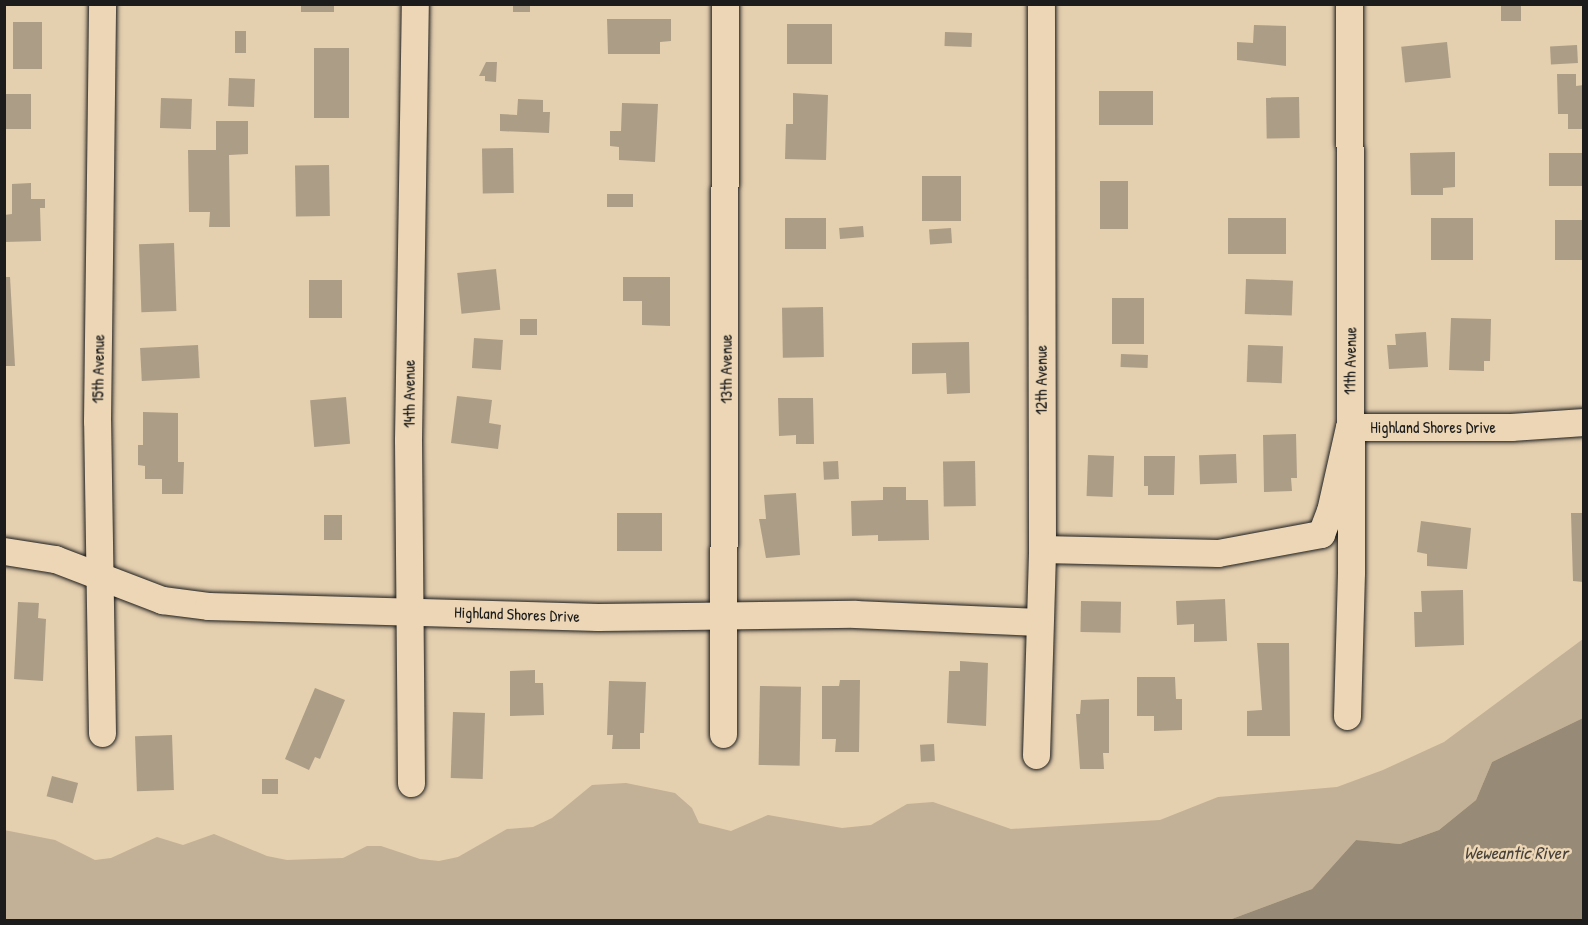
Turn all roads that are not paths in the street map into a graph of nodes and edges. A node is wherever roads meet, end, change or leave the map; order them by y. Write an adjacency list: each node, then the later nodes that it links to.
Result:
1 (102, 4): 10 (street, 15th Avenue)
2 (415, 4): 11 (street, 14th Avenue)
3 (724, 4): 12 (street, 13th Avenue)
4 (1041, 4): 8 (street, 12th Avenue)
5 (1349, 4): 7 (street, 11th Avenue)
6 (1584, 422): 7 (street, Highland Shores Drive)
7 (1349, 428): 8 (street, Highland Shores Drive); 14 (street, 11th Avenue)
8 (1042, 549): 13 (street, 12th Avenue)
9 (4, 551): 10 (street, Highland Shores Drive)
10 (103, 577): 11 (street, Highland Shores Drive); 15 (street, 15th Avenue)
11 (410, 610): 12 (street, Highland Shores Drive); 18 (street, 14th Avenue)
12 (722, 614): 13 (street, Highland Shores Drive); 16 (street, 13th Avenue)
13 (1039, 622): 17 (street, 12th Avenue)
14 (1347, 716)
15 (102, 733)
16 (723, 734)
17 (1036, 755)
18 (411, 783)

